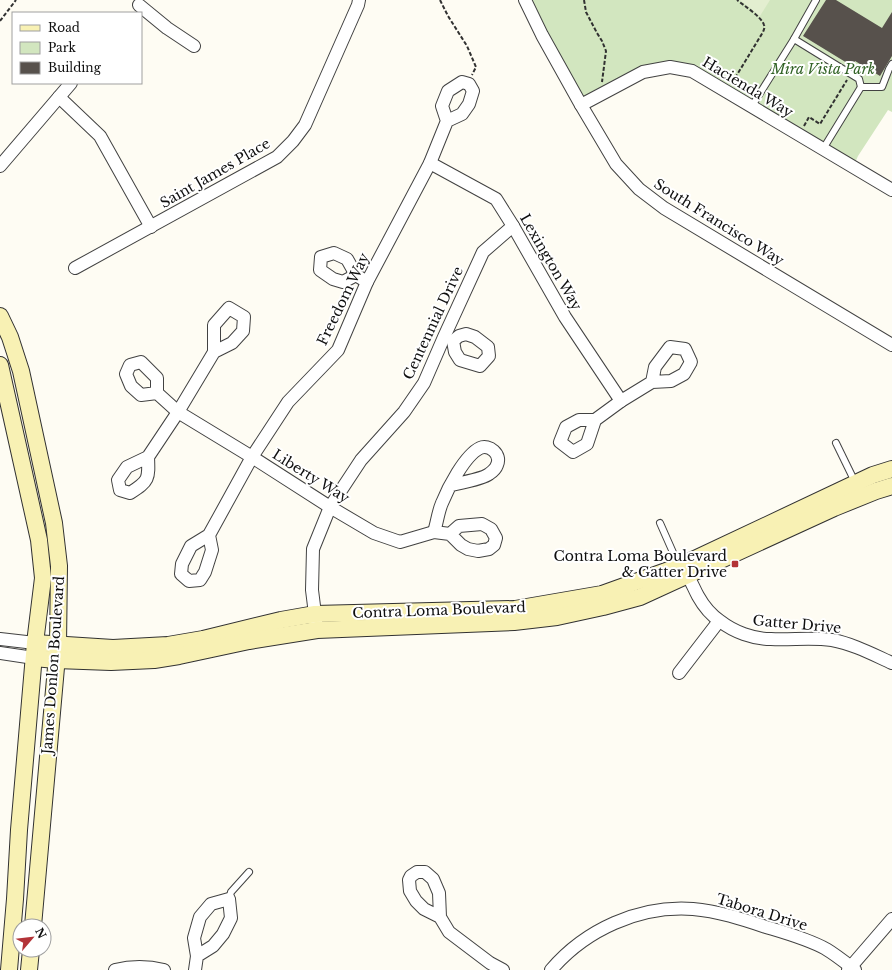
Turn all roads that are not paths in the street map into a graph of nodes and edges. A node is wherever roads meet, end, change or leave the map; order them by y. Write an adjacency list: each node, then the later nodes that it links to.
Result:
1 (359, 0): 19 (street, Saint James Place)
2 (525, 0): 11 (street, South Francisco Way)
3 (816, 0): 5 (lane)
4 (138, 6): 6 (street)
5 (794, 39): 9 (lane); 12 (lane)
6 (194, 46)
7 (892, 64): 9 (lane)
8 (70, 84): 10 (street)
9 (860, 87): 14 (lane)
10 (59, 97): 16 (street); 19 (street)
11 (581, 106): 12 (street, Hacienda Way); 24 (street, South Francisco Way)
12 (752, 106): 14 (street, Hacienda Way)
13 (447, 121): 13 (street); 15 (street, Freedom Way)
14 (823, 149): 17 (street, Hacienda Way)
15 (430, 163): 18 (street, Lexington Way); 22 (street, Freedom Way)
16 (0, 166)
17 (892, 190)
18 (513, 226): 29 (street, Lexington Way); 39 (street, Centennial Drive)
19 (151, 227): 20 (street, Saint James Place)
20 (75, 268)
21 (356, 275): 22 (street)
22 (367, 282): 34 (street, Freedom Way)
23 (0, 316): 49 (main road, James Donlon Boulevard)
24 (892, 345)
25 (214, 352): 30 (street)
26 (0, 365): 48 (main road, James Donlon Boulevard)
27 (652, 382): 29 (street)
28 (157, 393): 30 (street, Liberty Way)
29 (621, 402): 31 (street)
30 (178, 412): 33 (street); 34 (street, Liberty Way)
31 (595, 420)
32 (836, 444): 36 (lane)
33 (148, 457)
34 (252, 457): 39 (street, Liberty Way); 43 (street, Freedom Way)
35 (892, 469): 36 (main road, Contra Loma Boulevard)
36 (855, 484): 44 (main road, Contra Loma Boulevard)
37 (451, 485): 41 (street)
38 (892, 486): 44 (main road, Contra Loma Boulevard)
39 (330, 507): 41 (street, Liberty Way); 46 (street, Centennial Drive)
40 (660, 524): 44 (lane)
41 (434, 532): 42 (street)
42 (450, 534)
43 (209, 535)
44 (684, 571): 45 (street, Gatter Drive); 46 (main road, Contra Loma Boulevard)
45 (719, 621): 51 (street, Gatter Drive); 52 (street)
46 (316, 622): 49 (main road, Contra Loma Boulevard)
47 (0, 639): 48 (street)
48 (34, 651): 49 (main road, Contra Loma Boulevard); 50 (street); 61 (main road, James Donlon Boulevard)
49 (57, 652): 56 (main road, James Donlon Boulevard)
50 (0, 653)
51 (892, 663)
52 (679, 673)
53 (249, 872): 54 (lane)
54 (229, 899): 58 (street); 58 (street)
55 (440, 917): 66 (street)
56 (34, 918)
57 (892, 919): 60 (street)
58 (197, 956): 65 (street)
59 (30, 958): 62 (main road)
60 (852, 969): 67 (street, Tabora Drive)
61 (9, 970)
62 (29, 970)
63 (115, 970): 64 (street)
64 (164, 970)
65 (195, 970)
66 (503, 970)
67 (550, 970)

